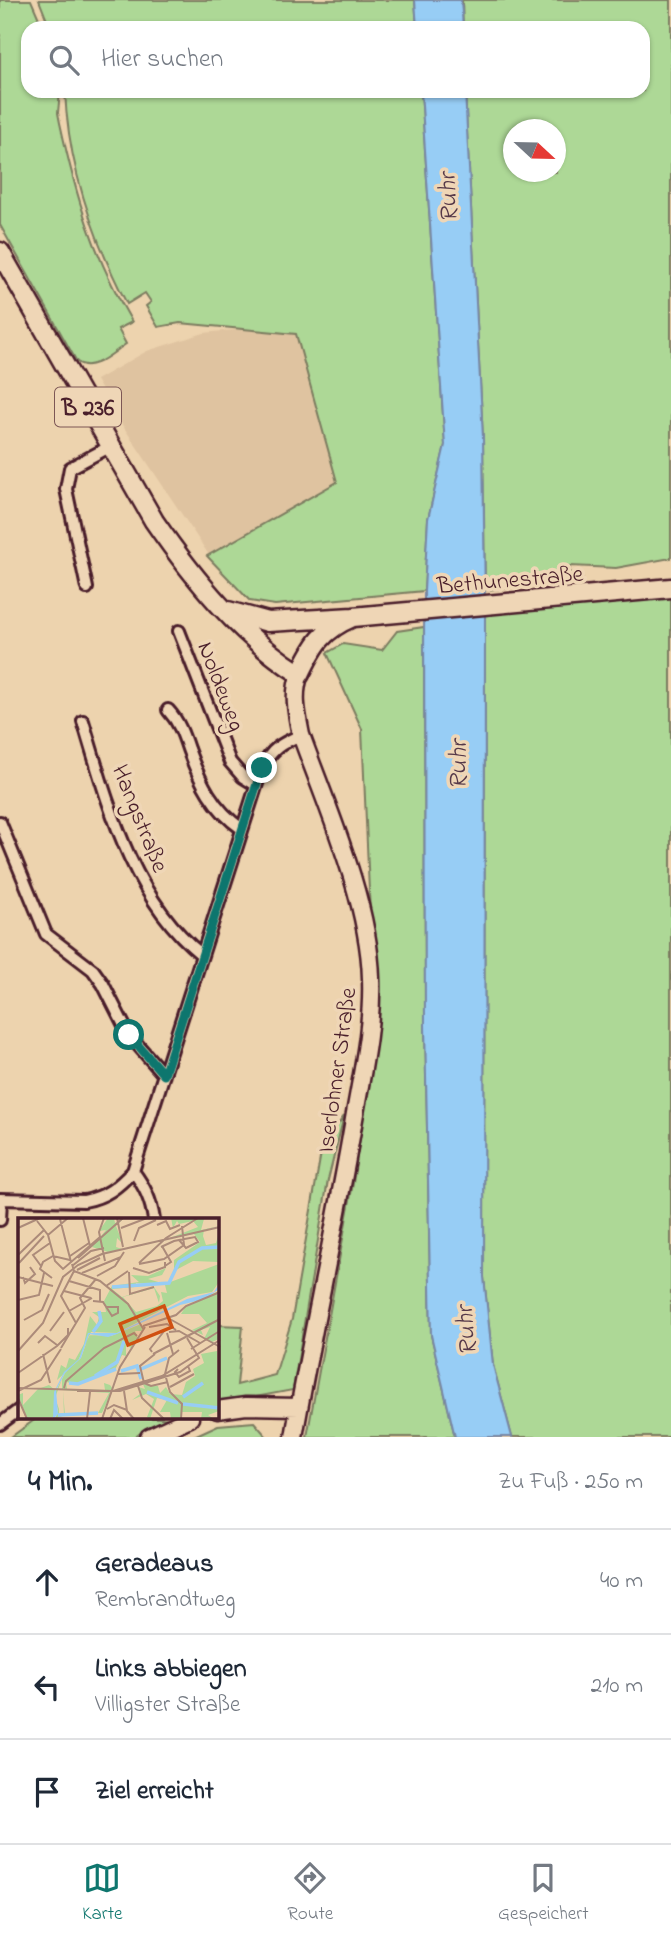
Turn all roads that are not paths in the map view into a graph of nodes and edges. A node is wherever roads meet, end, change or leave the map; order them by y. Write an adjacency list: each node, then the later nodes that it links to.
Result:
1 (0, 252): 2 (main road, B 236)
2 (111, 446): 3 (street); 5 (main road, B 236)
3 (87, 587)
4 (671, 588): 6 (main road, Bethunestraße / B 236)
5 (225, 610): 6 (main road, Bethunestraße / B 236); 8 (main road, B 236)
6 (354, 617): 8 (main road, Bethunestraße / B 236)
7 (179, 631): 12 (street, Noldeweg)
8 (300, 674): 11 (main road, Iserlohner Straße)
9 (169, 710): 14 (street)
10 (83, 721): 15 (street, Hangstraße)
11 (302, 735): 12 (street); 21 (main road, Iserlohner Straße)
12 (256, 785): 14 (street)
13 (0, 822): 16 (street)
14 (242, 829): 15 (street)
15 (202, 955): 16 (street)
16 (164, 1075): 17 (street)
17 (132, 1171): 18 (street); 19 (street)
18 (1, 1199): 20 (street)
19 (154, 1218)
20 (0, 1220)
21 (299, 1407): 22 (main road); 27 (main road, Iserlohner Straße)
22 (219, 1410)
23 (18, 1411): 25 (street)
24 (186, 1420): 26 (main road)
25 (0, 1424)
26 (149, 1437)
27 (294, 1437)

